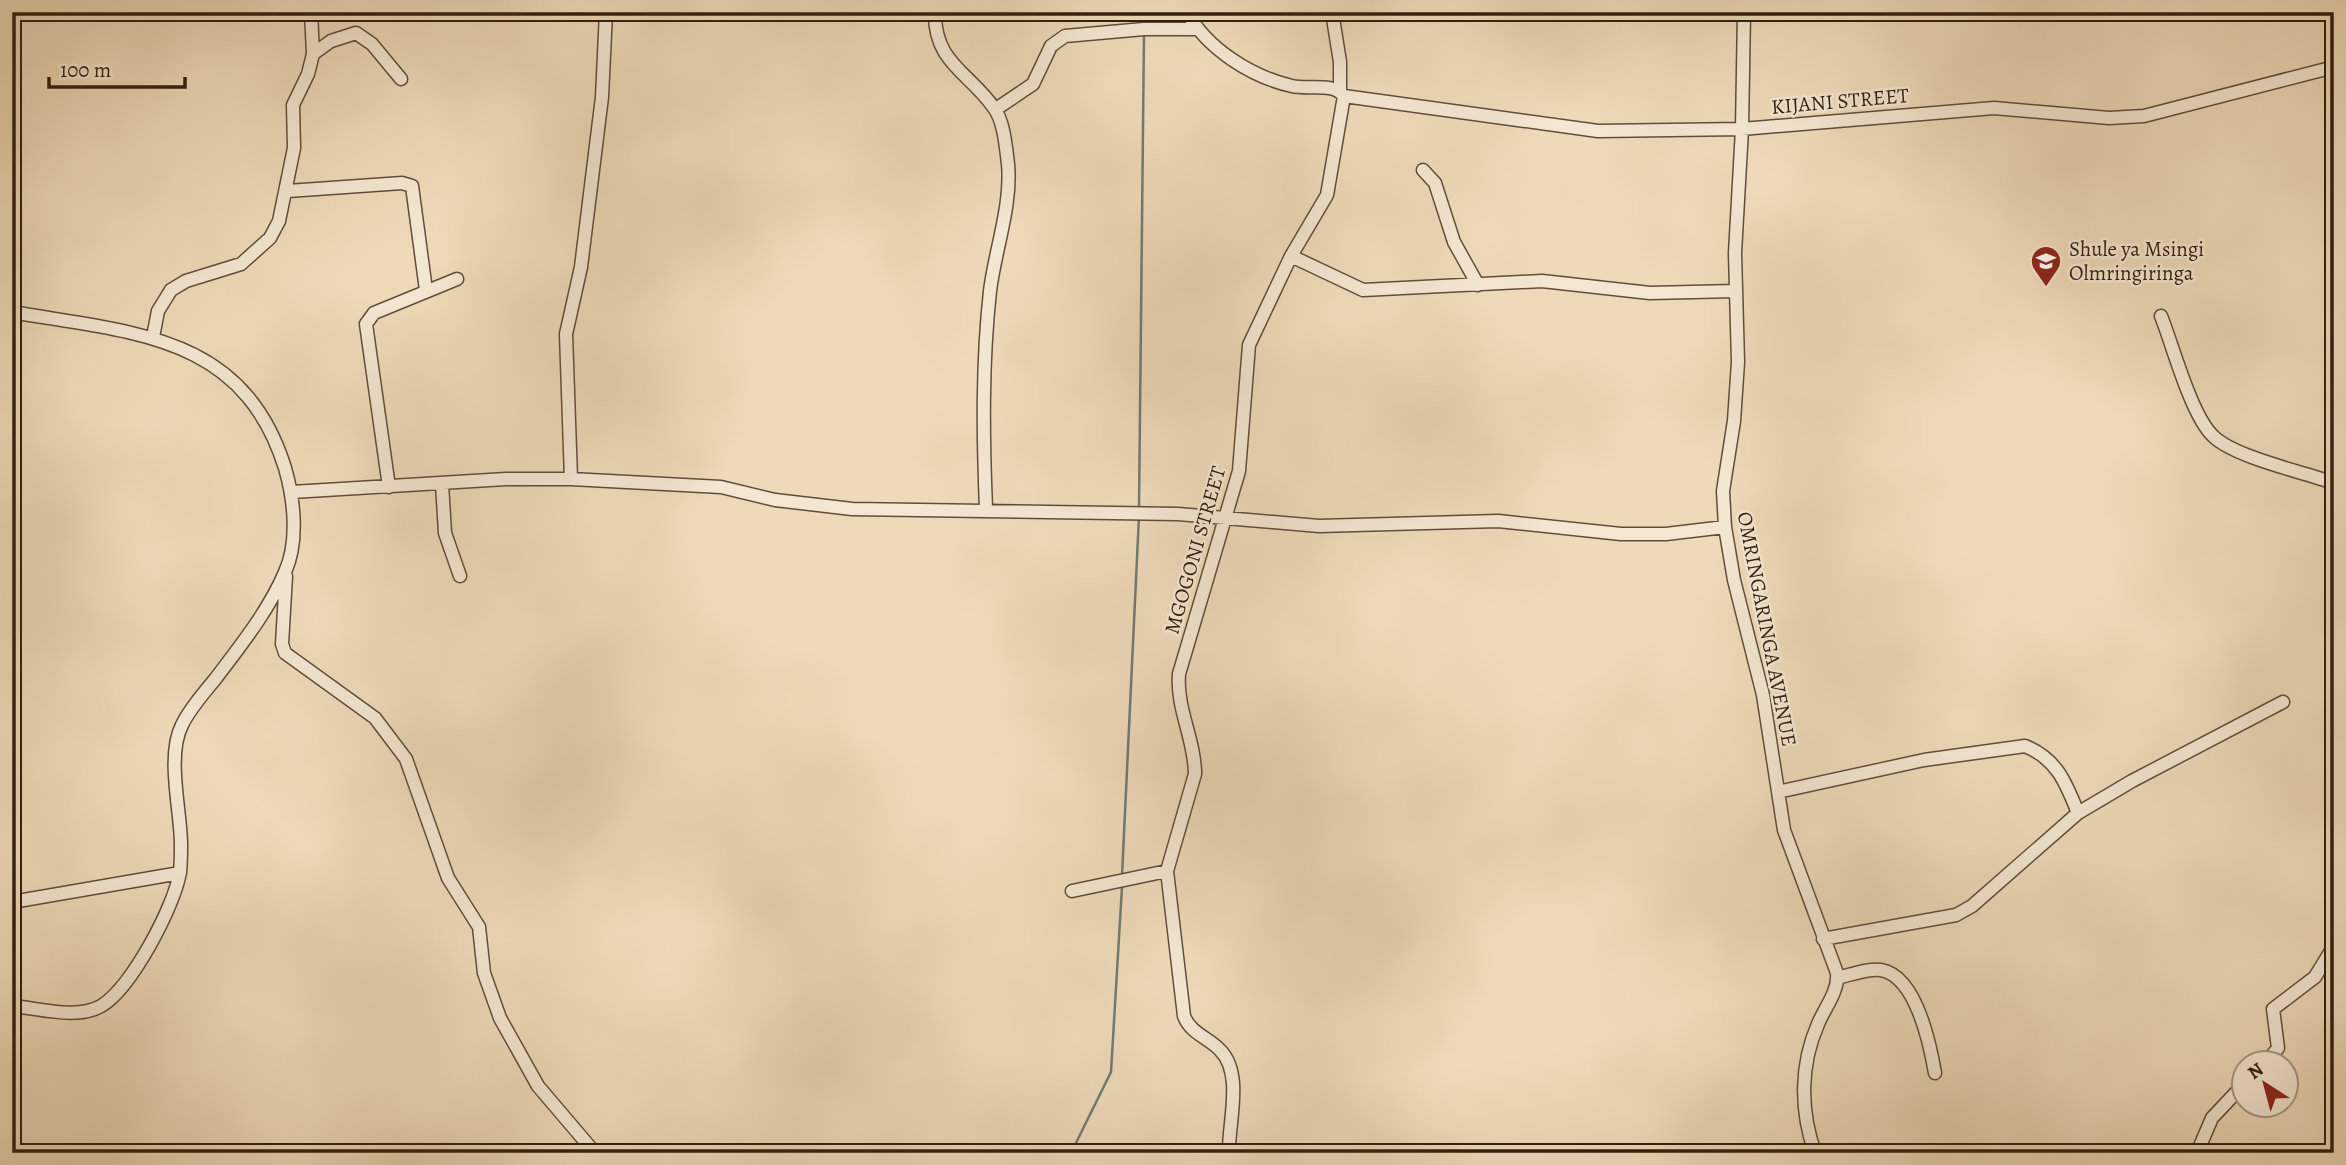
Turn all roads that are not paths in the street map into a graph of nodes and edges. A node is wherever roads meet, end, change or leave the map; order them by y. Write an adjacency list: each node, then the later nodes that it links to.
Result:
1 (311, 12): 8 (street)
2 (606, 12): 24 (street)
3 (935, 12): 12 (street)
4 (1187, 12): 7 (street)
5 (1332, 12): 11 (street, MGOGONI STREET)
6 (1744, 12): 13 (street, OMRINGARINGA AVENUE)
7 (1196, 29): 11 (street); 12 (street)
8 (313, 54): 10 (street); 15 (street)
9 (2334, 67): 13 (street, KIJANI STREET)
10 (401, 79)
11 (1342, 94): 13 (street, KIJANI STREET); 16 (street, MGOGONI STREET)
12 (996, 109): 29 (street)
13 (1742, 129): 20 (street, OMRINGARINGA AVENUE)
14 (1423, 170): 18 (street)
15 (288, 191): 19 (street); 23 (street)
16 (1291, 256): 18 (street); 30 (street, MGOGONI STREET)
17 (457, 279): 19 (street)
18 (1478, 285): 20 (street)
19 (425, 290): 27 (street)
20 (1735, 291): 31 (street, OMRINGARINGA AVENUE)
21 (12, 312): 23 (street)
22 (2161, 316): 25 (street)
23 (153, 337): 28 (street)
24 (572, 479): 26 (street); 29 (street)
25 (2334, 483)
26 (442, 484): 27 (street); 33 (street)
27 (389, 487): 28 (street)
28 (292, 492): 32 (street)
29 (986, 509): 30 (street)
30 (1226, 519): 31 (street); 37 (street, MGOGONI STREET)
31 (1724, 527): 35 (street, OMRINGARINGA AVENUE)
32 (287, 569): 38 (street); 48 (street)
33 (460, 576)
34 (2283, 702): 36 (street)
35 (1778, 792): 36 (street); 41 (street, OMRINGARINGA AVENUE)
36 (2078, 813): 41 (street)
37 (1167, 871): 39 (street); 49 (street, MGOGONI STREET)
38 (180, 873): 40 (street); 44 (street)
39 (1072, 891)
40 (12, 902)
41 (1823, 939): 43 (street, OMRINGARINGA AVENUE)
42 (2334, 946): 45 (street)
43 (1838, 978): 46 (street); 50 (street)
44 (12, 1006)
45 (2275, 1050)
46 (1935, 1073)
47 (2230, 1099): 51 (street)
48 (595, 1153)
49 (1229, 1153)
50 (1815, 1153)
51 (2197, 1153)

